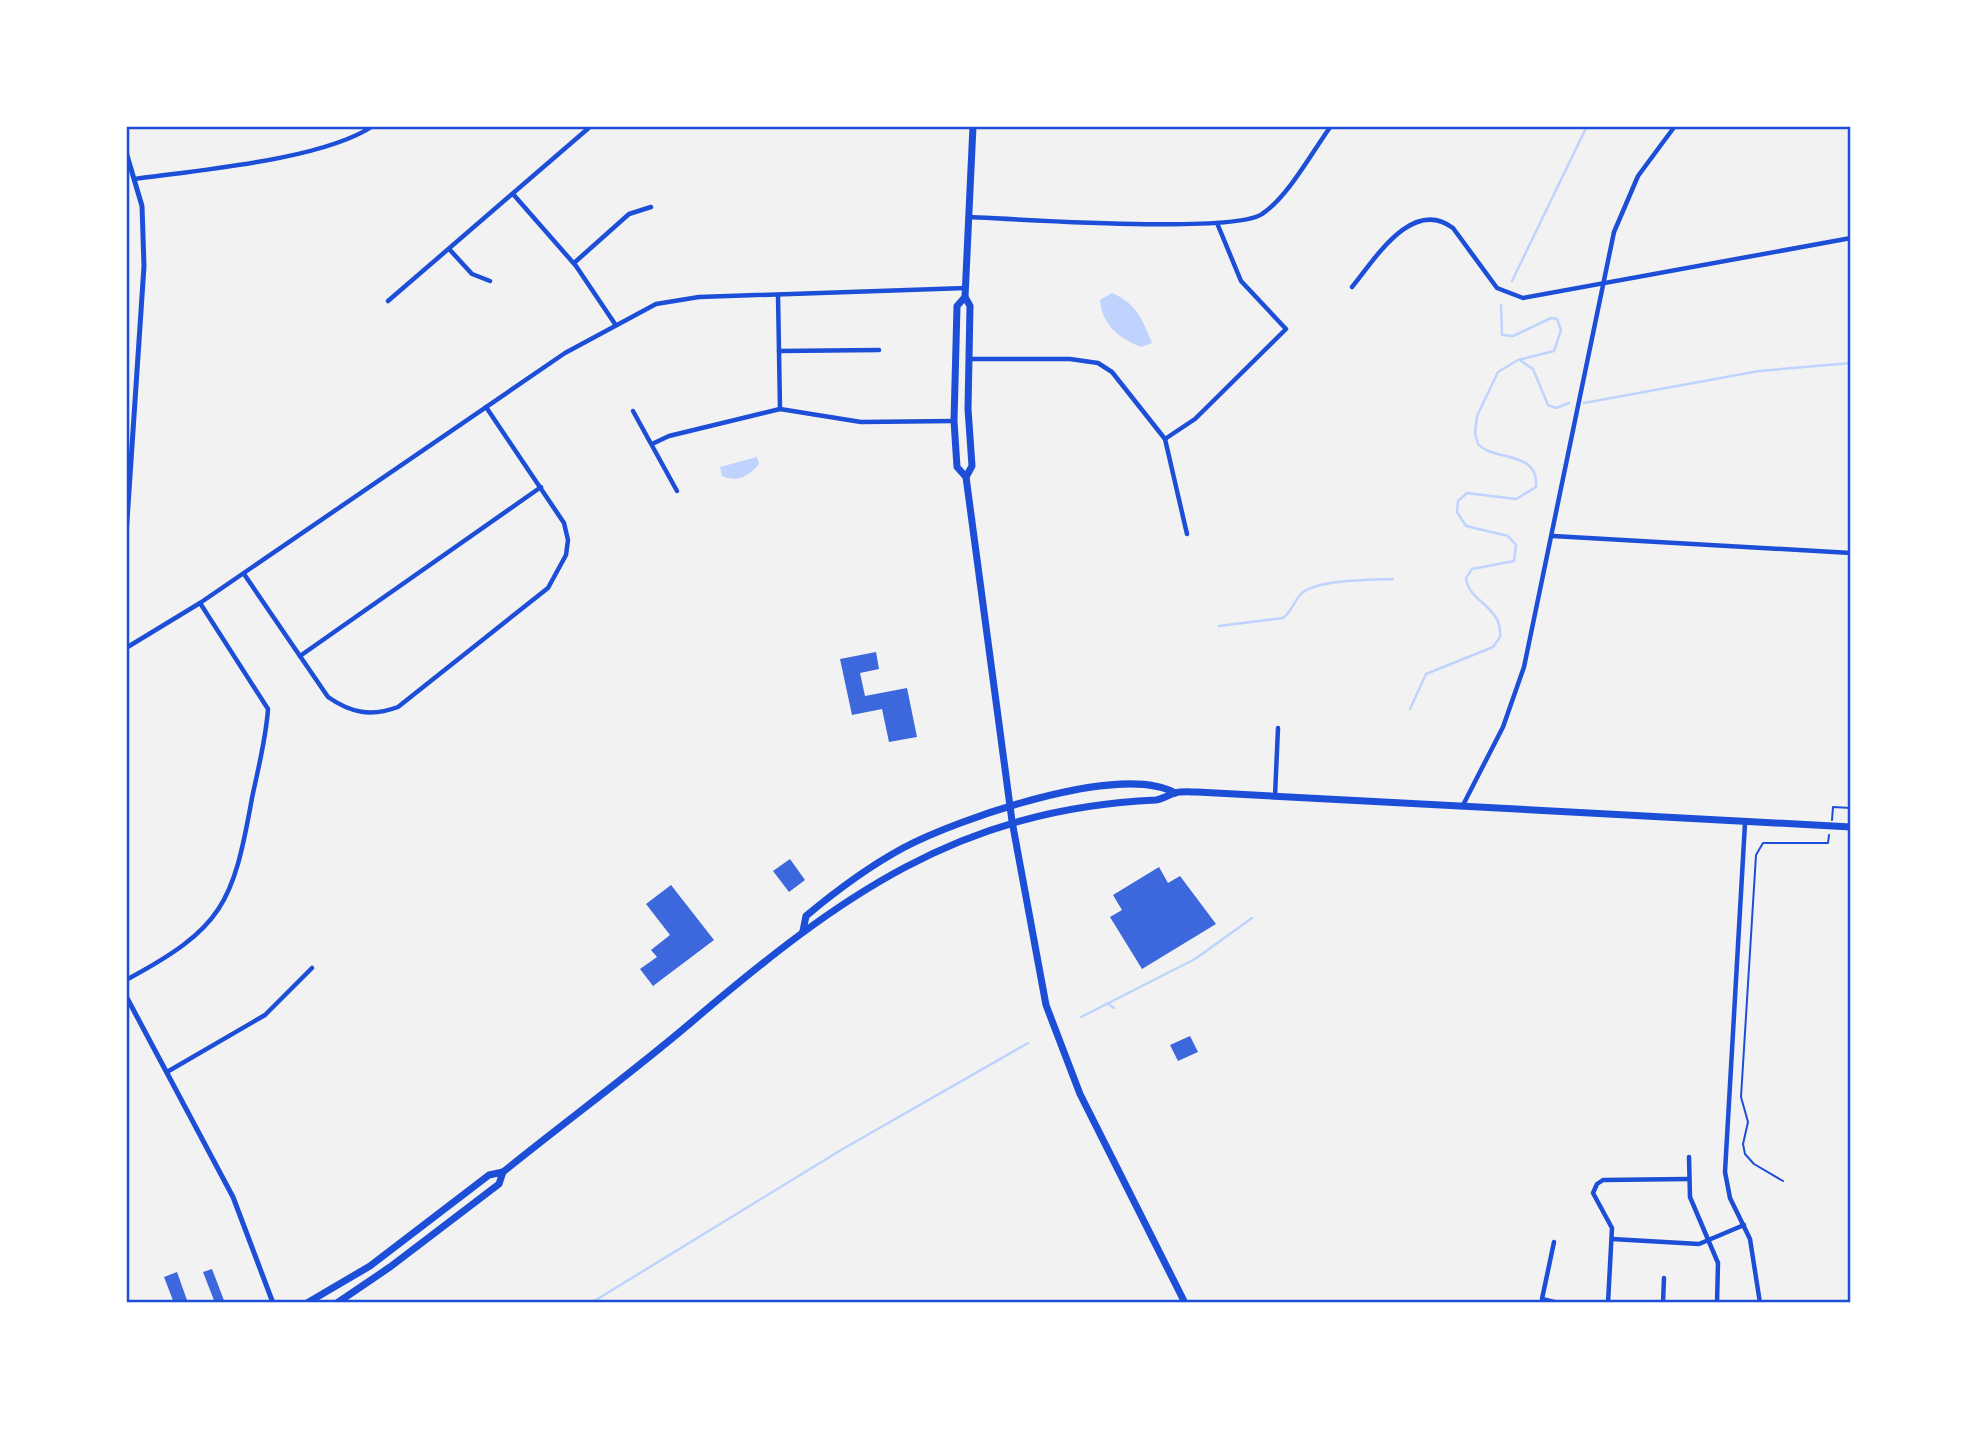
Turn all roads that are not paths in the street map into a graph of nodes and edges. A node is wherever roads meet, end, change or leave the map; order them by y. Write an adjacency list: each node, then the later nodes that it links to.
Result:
1 (373, 126): 7 (street)
2 (591, 126): 8 (street)
3 (973, 126): 10 (main road)
4 (1331, 126): 11 (street)
5 (1675, 126): 16 (street)
6 (126, 152): 7 (street)
7 (135, 179): 26 (street)
8 (513, 194): 13 (street); 14 (street)
9 (651, 207): 14 (street)
10 (969, 218): 11 (street); 18 (main road)
11 (1217, 222): 31 (street)
12 (1851, 238): 16 (street)
13 (450, 250): 15 (street); 20 (street)
14 (574, 263): 21 (street)
15 (490, 281)
16 (1601, 285): 17 (street); 38 (street)
17 (1352, 287)
18 (965, 293): 19 (street); 24 (main road); 30 (main road)
19 (778, 295): 21 (street); 23 (street)
20 (388, 301)
21 (615, 324): 27 (street)
22 (879, 350): 23 (street)
23 (779, 351): 28 (street)
24 (969, 359): 31 (street); 33 (main road)
25 (126, 406): 26 (street)
26 (134, 407): 37 (street)
27 (486, 407): 34 (street); 40 (street)
28 (780, 409): 30 (street); 32 (street)
29 (633, 411): 32 (street)
30 (954, 421): 33 (main road)
31 (1165, 439): 36 (street)
32 (652, 444): 35 (street)
33 (966, 477): 47 (main road)
34 (541, 487): 43 (street); 43 (street)
35 (677, 491)
36 (1187, 534)
37 (126, 536)
38 (1553, 536): 39 (street); 48 (street)
39 (1851, 553)
40 (244, 574): 41 (street); 43 (street)
41 (200, 603): 42 (street); 54 (street)
42 (126, 648)
43 (300, 656)
44 (1278, 728): 46 (street)
45 (1175, 793): 46 (main road); 47 (main road); 49 (main road)
46 (1275, 797): 48 (main road)
47 (1011, 807): 49 (main road); 52 (main road)
48 (1462, 808): 50 (main road)
49 (1012, 821): 52 (main road); 68 (main road)
50 (1745, 823): 51 (main road); 60 (street)
51 (1851, 827)
52 (803, 930): 58 (main road)
53 (312, 968): 56 (street)
54 (126, 980)
55 (126, 996): 56 (street)
56 (167, 1072): 65 (street)
57 (1689, 1157): 59 (street)
58 (503, 1172): 66 (main road); 67 (main road)
59 (1688, 1179): 61 (street); 62 (street)
60 (1744, 1225): 62 (street); 73 (street)
61 (1612, 1239): 62 (street); 70 (street)
62 (1710, 1241): 72 (street)
63 (1554, 1242): 69 (street)
64 (1664, 1278): 71 (street)
65 (273, 1303)
66 (307, 1303)
67 (337, 1303)
68 (1185, 1303)
69 (1558, 1303)
70 (1608, 1303)
71 (1663, 1303)
72 (1717, 1303)
73 (1760, 1303)

